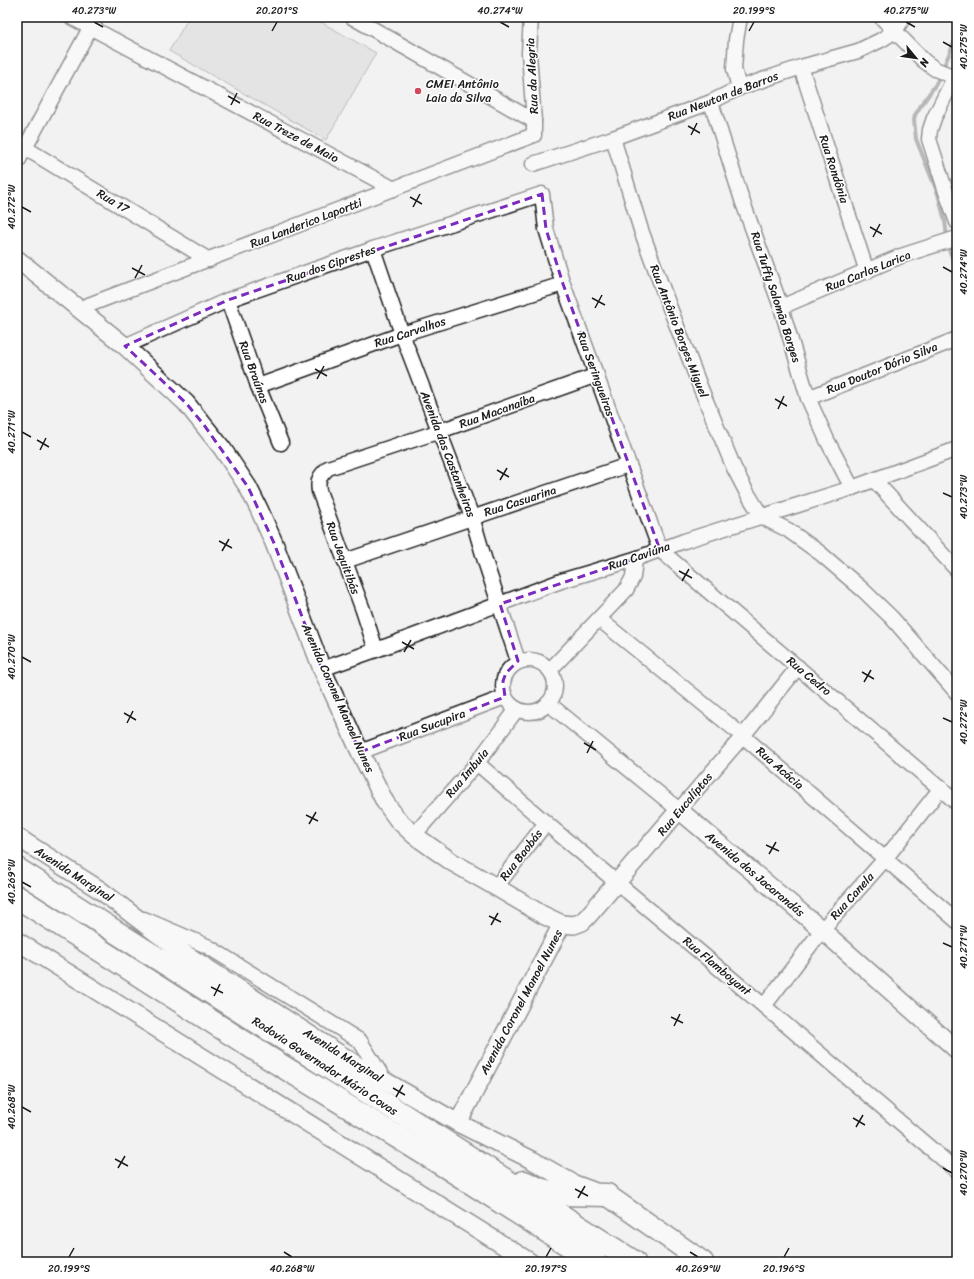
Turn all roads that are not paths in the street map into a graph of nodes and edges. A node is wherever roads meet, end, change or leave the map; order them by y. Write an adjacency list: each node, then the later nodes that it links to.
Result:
1 (71, 17): 7 (street, Rua Treze de Maio)
2 (352, 17): 13 (street)
3 (531, 17): 13 (street, Rua da Alegria)
4 (740, 17): 11 (street)
5 (882, 17): 8 (street)
6 (904, 17): 8 (street, Rua Newton de Barros)
7 (93, 22): 16 (street); 19 (street, Rua Treze de Maio)
8 (895, 32): 9 (street, Rua Newton de Barros); 10 (street)
9 (801, 67): 11 (street, Rua Newton de Barros); 26 (street, Rua Rondônia)
10 (950, 74): 21 (street)
11 (739, 88): 12 (street, Rua Newton de Barros)
12 (711, 102): 15 (street, Rua Newton de Barros); 29 (street, Rua Tuffy Salomão Borges)
13 (534, 120): 14 (street, Rua da Alegria)
14 (534, 135): 19 (street, Rua Landerico Laportti)
15 (613, 138): 18 (street, Rua Newton de Barros); 45 (street, Rua Antônio Borges Miguel)
16 (21, 146): 17 (street); 25 (street, Rua 17)
17 (17, 163)
18 (533, 164)
19 (394, 189): 25 (street, Rua Landerico Laportti)
20 (542, 194): 23 (street, Rua dos Ciprestes); 27 (street, Rua Seringueiras)
21 (957, 222)
22 (957, 238): 26 (street, Rua Carlos Larica)
23 (373, 249): 28 (street, Rua dos Ciprestes); 31 (street, Avenida das Castanheiras)
24 (17, 259): 30 (street, Avenida Coronel Manoel Nunes)
25 (209, 260): 30 (street, Rua Landerico Laportti)
26 (866, 272): 29 (street, Rua Carlos Larica)
27 (563, 284): 31 (street, Rua Carvalhos); 34 (street, Rua Seringueiras)
28 (228, 300): 33 (street, Rua dos Ciprestes); 35 (street, Rua Braúnas)
29 (781, 307): 36 (street, Rua Tuffy Salomão Borges)
30 (78, 309): 33 (street, Avenida Coronel Manoel Nunes)
31 (402, 334): 35 (street, Rua Carvalhos); 37 (street, Avenida das Castanheiras)
32 (957, 339): 36 (street, Rua Doutor Dório Silva)
33 (125, 346): 55 (street, Avenida Coronel Manoel Nunes)
34 (597, 375): 37 (street, Rua Macanaíba); 40 (street, Rua Seringueiras)
35 (258, 386): 38 (street, Rua Braúnas)
36 (808, 398): 43 (street, Rua Tuffy Salomão Borges)
37 (440, 431): 41 (street, Rua Macanaíba); 44 (street, Avenida das Castanheiras)
38 (281, 443)
39 (957, 449): 42 (street, Rua Caviúna)
40 (628, 465): 44 (street, Rua Casuarina); 46 (street, Rua Seringueiras)
41 (328, 468): 48 (street, Rua Jequitibás)
42 (874, 480): 43 (street, Rua Caviúna); 49 (street)
43 (852, 488): 45 (street, Rua Caviúna)
44 (472, 517): 48 (street, Rua Casuarina); 50 (street, Avenida das Castanheiras)
45 (762, 517): 46 (street, Rua Caviúna); 57 (street)
46 (660, 550): 47 (street, Rua Caviúna); 54 (street, Rua Cedro)
47 (635, 559): 50 (street, Rua Caviúna); 51 (street)
48 (345, 561): 52 (street, Rua Jequitibás)
49 (957, 570)
50 (500, 604): 52 (street, Rua Caviúna); 53 (street, Avenida das Castanheiras)
51 (600, 619): 56 (street); 61 (street, Rua Acácia)
52 (376, 650): 55 (street, Rua Caviúna)
53 (518, 661): 56 (street); 58 (street)
54 (798, 667): 61 (street, Rua Eucalíptos); 64 (street, Rua Cedro)
55 (322, 669): 62 (street, Avenida Coronel Manoel Nunes)
56 (550, 670): 59 (street)
57 (957, 693)
58 (505, 697): 60 (street); 62 (street, Rua Sucupira)
59 (548, 703): 60 (street); 66 (street, Avenida dos Jacarandás)
60 (517, 709): 63 (street, Rua Imbuia)
61 (743, 736): 66 (street, Rua Eucalíptos); 70 (street, Rua Acácia)
62 (360, 752): 68 (street, Avenida Coronel Manoel Nunes)
63 (477, 763): 67 (street, Rua Flamboyant); 68 (street, Rua Imbuia)
64 (941, 788): 65 (street, Rua Cedro); 70 (street, Rua Canela)
65 (957, 803)
66 (679, 810): 72 (street, Rua Eucalíptos); 77 (street, Avenida dos Jacarandás)
67 (546, 823): 72 (street, Rua Flamboyant); 73 (street, Rua Baobás)
68 (414, 835): 73 (street, Avenida Coronel Manoel Nunes)
69 (17, 837): 81 (street, Avenida Marginal)
70 (885, 859): 75 (street, Rua Acácia); 77 (street, Rua Canela)
71 (17, 869): 82 (main road, Rodovia Governador Mário Covas)
72 (618, 883): 76 (street, Rua Eucalíptos); 79 (street, Rua Flamboyant)
73 (496, 887): 76 (street, Avenida Coronel Manoel Nunes)
74 (17, 898): 86 (main road, Rodovia Governador Mário Covas)
75 (957, 921)
76 (562, 924): 81 (street, Avenida Coronel Manoel Nunes)
77 (822, 930): 79 (street, Rua Canela); 80 (street, Avenida dos Jacarandás)
78 (17, 941): 85 (street)
79 (764, 1006): 83 (street, Rua Flamboyant)
80 (957, 1050)
81 (458, 1123): 84 (street, Avenida Marginal)
82 (473, 1160): 84 (main road); 87 (main road, Rodovia Governador Mário Covas)
83 (957, 1171)
84 (607, 1195): 88 (main road, Avenida Marginal)
85 (530, 1262)
86 (595, 1262)
87 (634, 1262)
88 (703, 1262)

